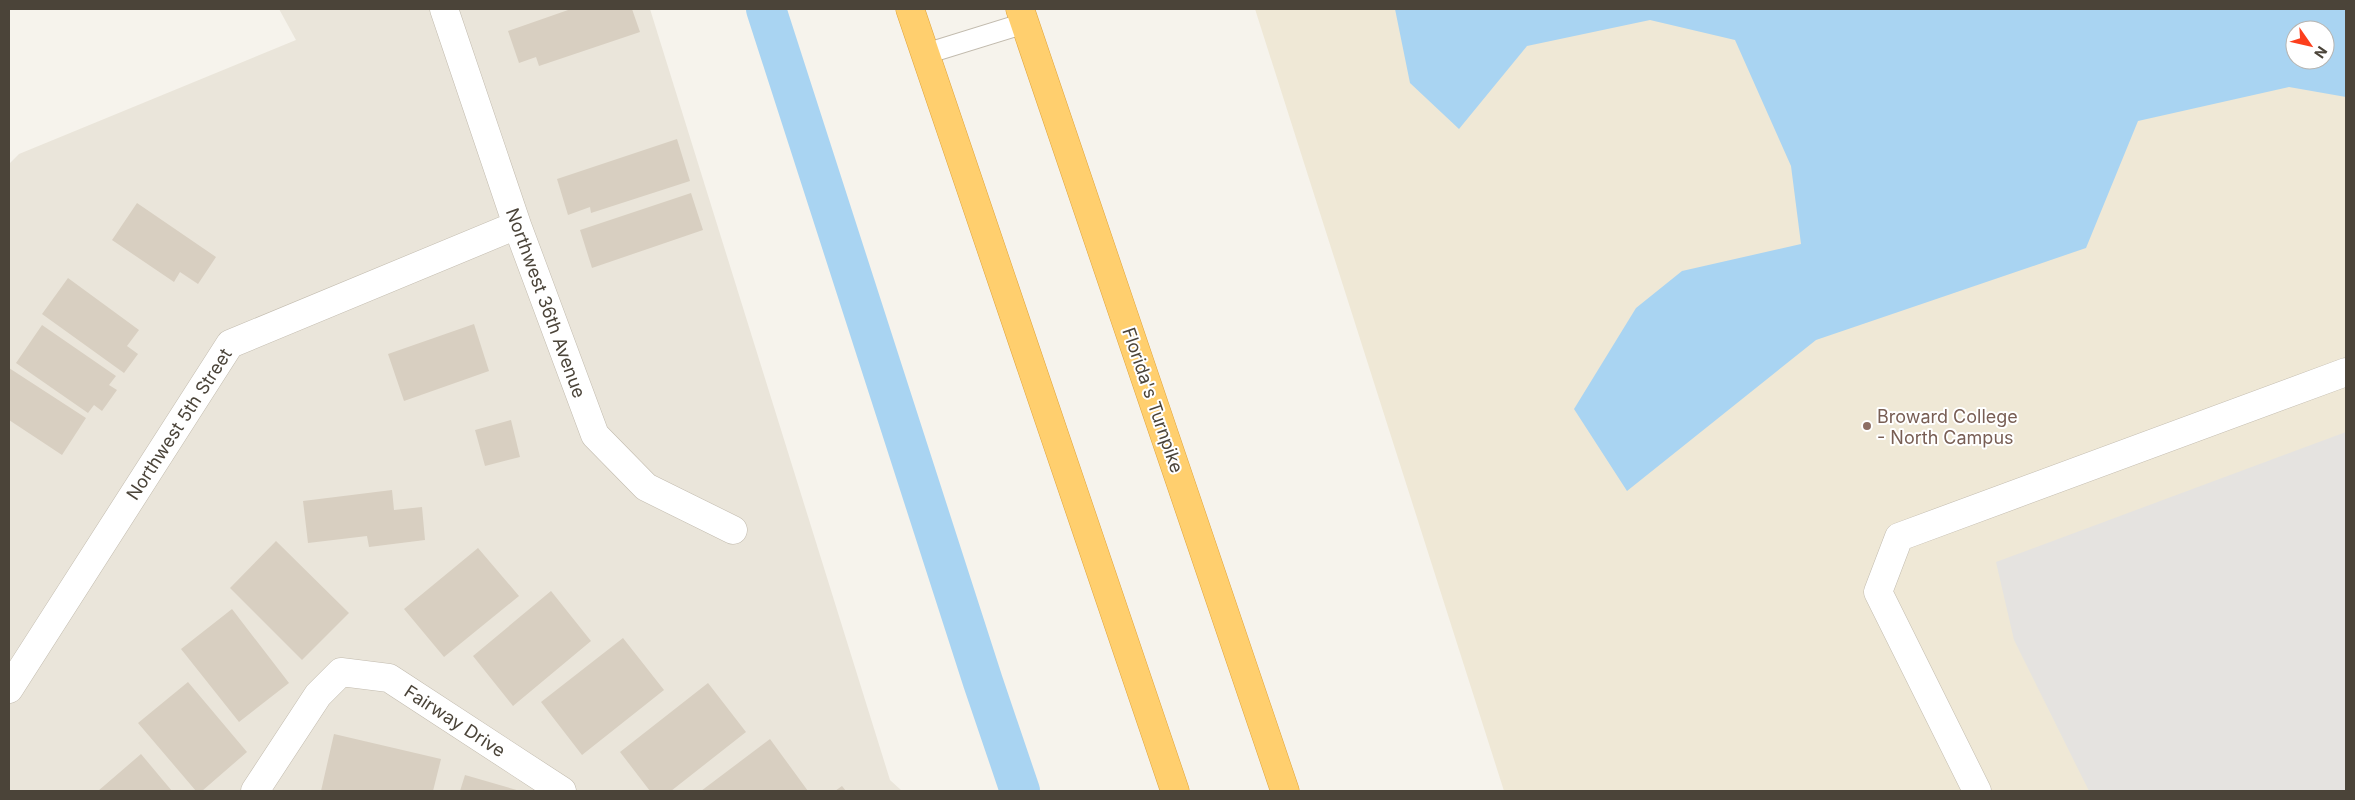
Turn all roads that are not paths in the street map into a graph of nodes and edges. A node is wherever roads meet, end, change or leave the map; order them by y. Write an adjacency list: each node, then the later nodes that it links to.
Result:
1 (444, 9): 5 (street, Northwest 36th Avenue)
2 (910, 9): 4 (highway)
3 (1023, 16): 4 (lane); 12 (highway, Florida's Turnpike)
4 (926, 54): 11 (highway)
5 (517, 225): 7 (street, Northwest 36th Avenue); 8 (street, Northwest 5th Street)
6 (2346, 372): 13 (street)
7 (733, 530)
8 (9, 689)
9 (255, 791): 10 (street, Fairway Drive)
10 (562, 791)
11 (1175, 791)
12 (1285, 791)
13 (1977, 791)

